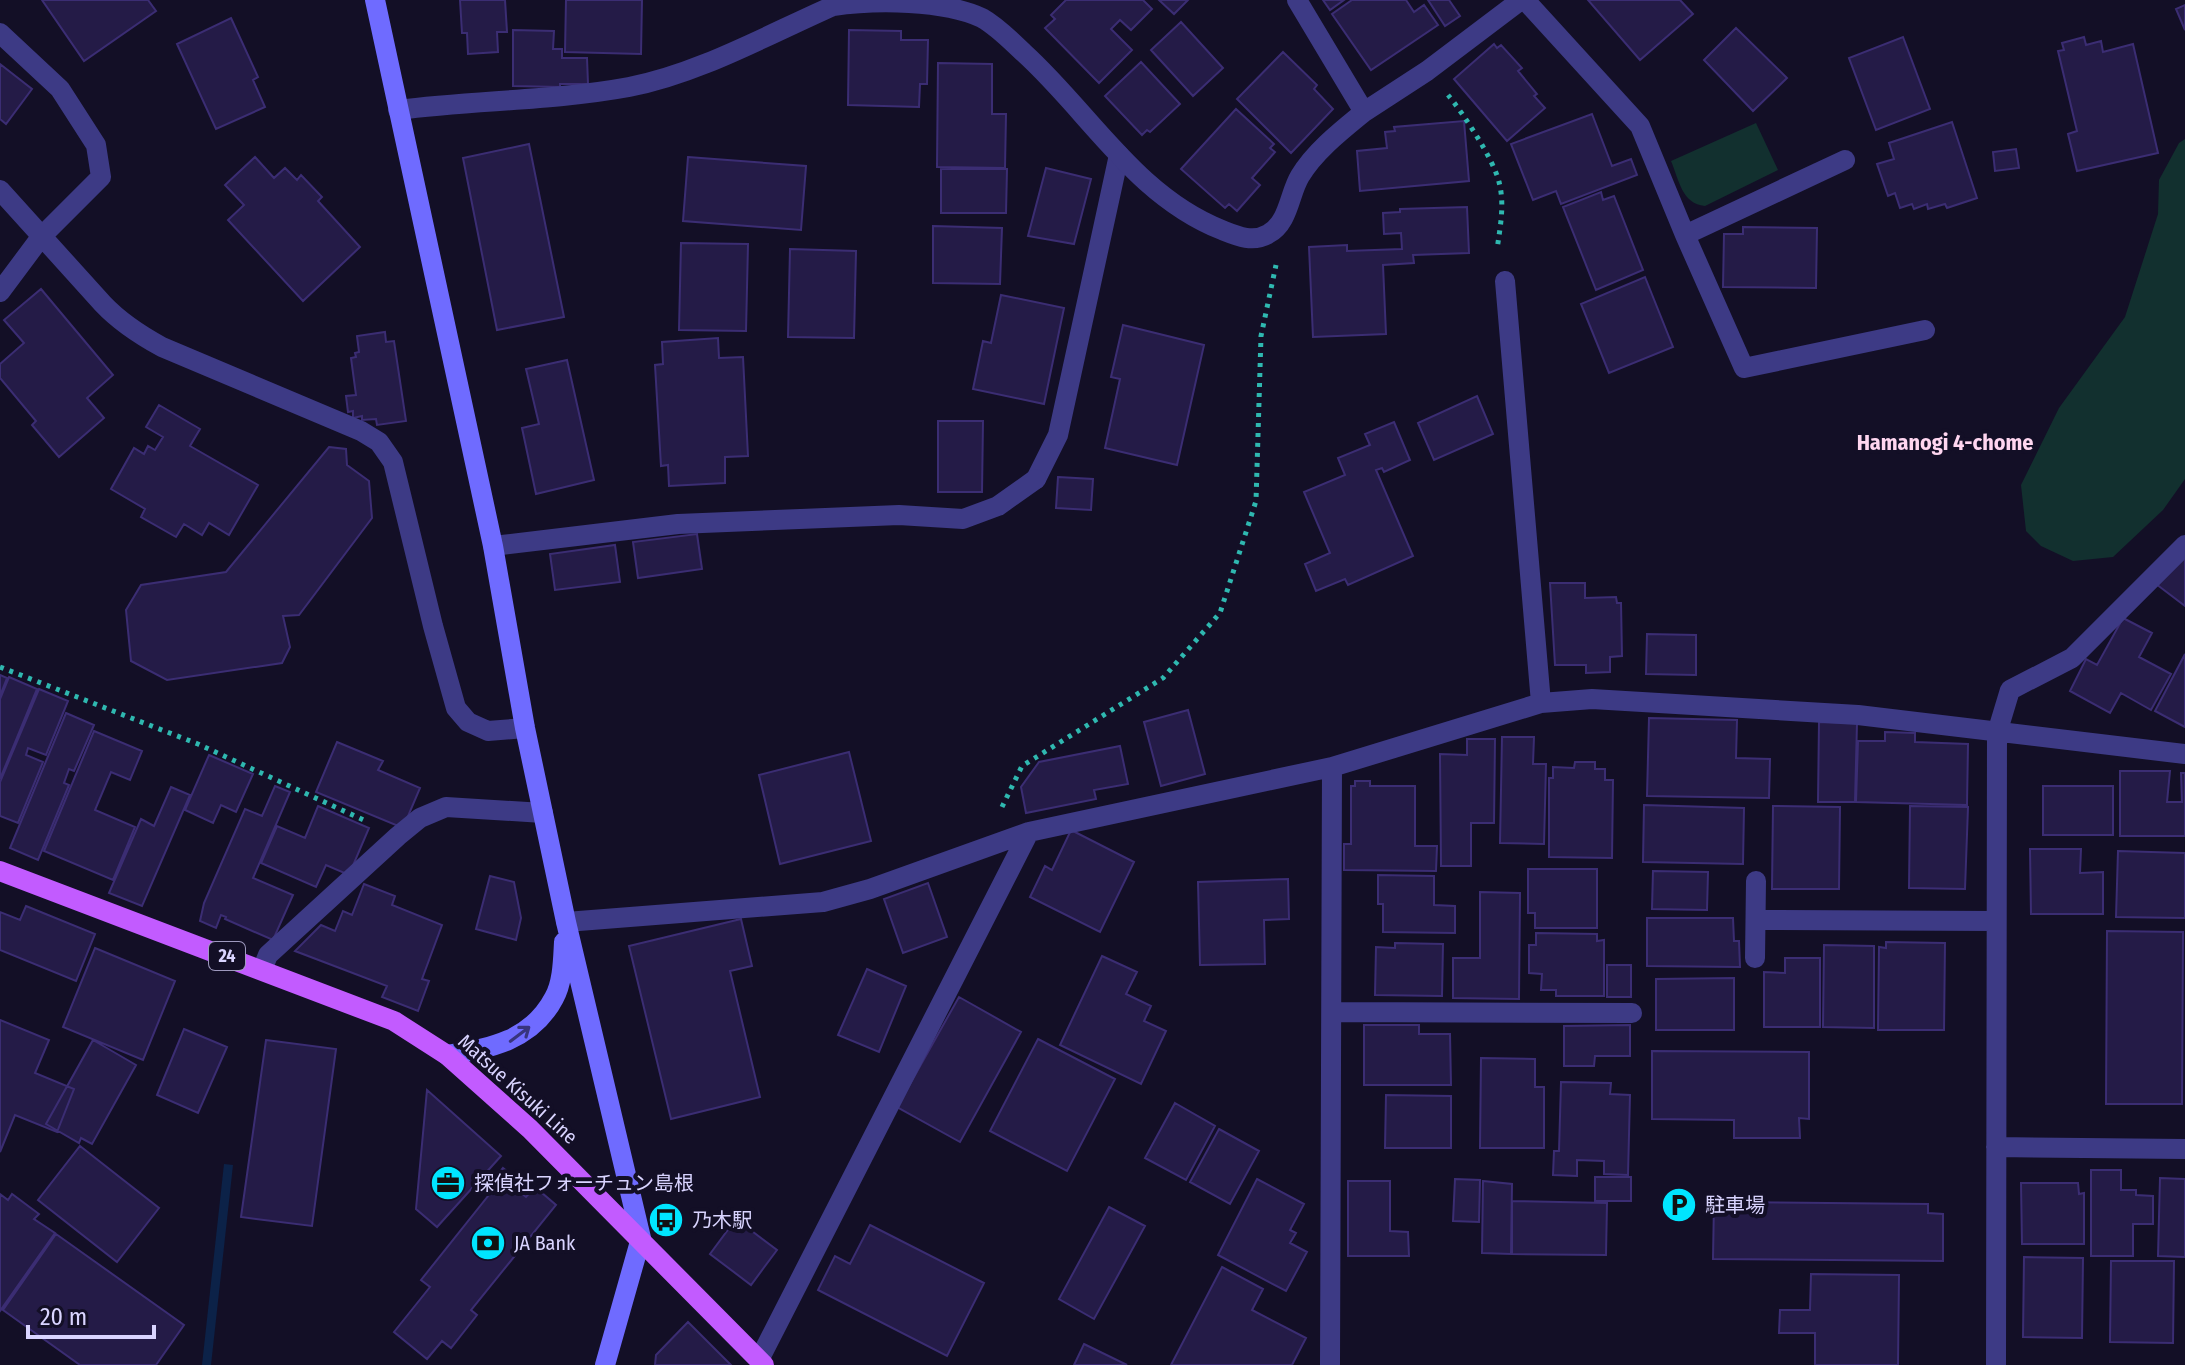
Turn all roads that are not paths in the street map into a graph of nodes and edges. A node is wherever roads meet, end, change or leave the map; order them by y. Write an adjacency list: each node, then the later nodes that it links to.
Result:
1 (375, 0): 5 (street)
2 (1297, 0): 6 (street)
3 (1523, 0): 6 (street); 10 (street)
4 (0, 33): 11 (street)
5 (398, 110): 7 (street); 16 (street)
6 (1364, 112): 7 (street)
7 (1119, 155): 16 (street)
8 (1845, 160): 10 (street)
9 (0, 190): 11 (street)
10 (1685, 235): 14 (street)
11 (41, 237): 13 (street); 18 (street)
12 (1505, 281): 17 (street)
13 (0, 292)
14 (1925, 330)
15 (2185, 545): 19 (street)
16 (493, 546): 18 (street)
17 (1541, 703): 19 (street); 21 (street)
18 (525, 728): 22 (street)
19 (1997, 733): 20 (street); 27 (street)
20 (2185, 754)
21 (1332, 767): 23 (street); 31 (street)
22 (543, 813): 28 (street); 30 (street)
23 (1029, 832): 28 (street); 37 (street)
24 (0, 871): 30 (main road, Matsue Kisuki Line / 24)
25 (1756, 881): 26 (street)
26 (1756, 920): 27 (street); 29 (street)
27 (1996, 921): 34 (street)
28 (566, 922): 33 (street, one-way to 28); 36 (street)
29 (1755, 958)
30 (262, 970): 33 (main road, Matsue Kisuki Line / 24)
31 (1332, 1012): 32 (street); 39 (street)
32 (1632, 1013)
33 (447, 1055): 36 (main road, Matsue Kisuki Line / 24)
34 (1996, 1147): 35 (street); 40 (street)
35 (2185, 1149)
36 (641, 1238): 37 (main road, Matsue Kisuki Line / 24); 38 (street)
37 (762, 1362)
38 (605, 1365)
39 (1330, 1365)
40 (1996, 1365)

